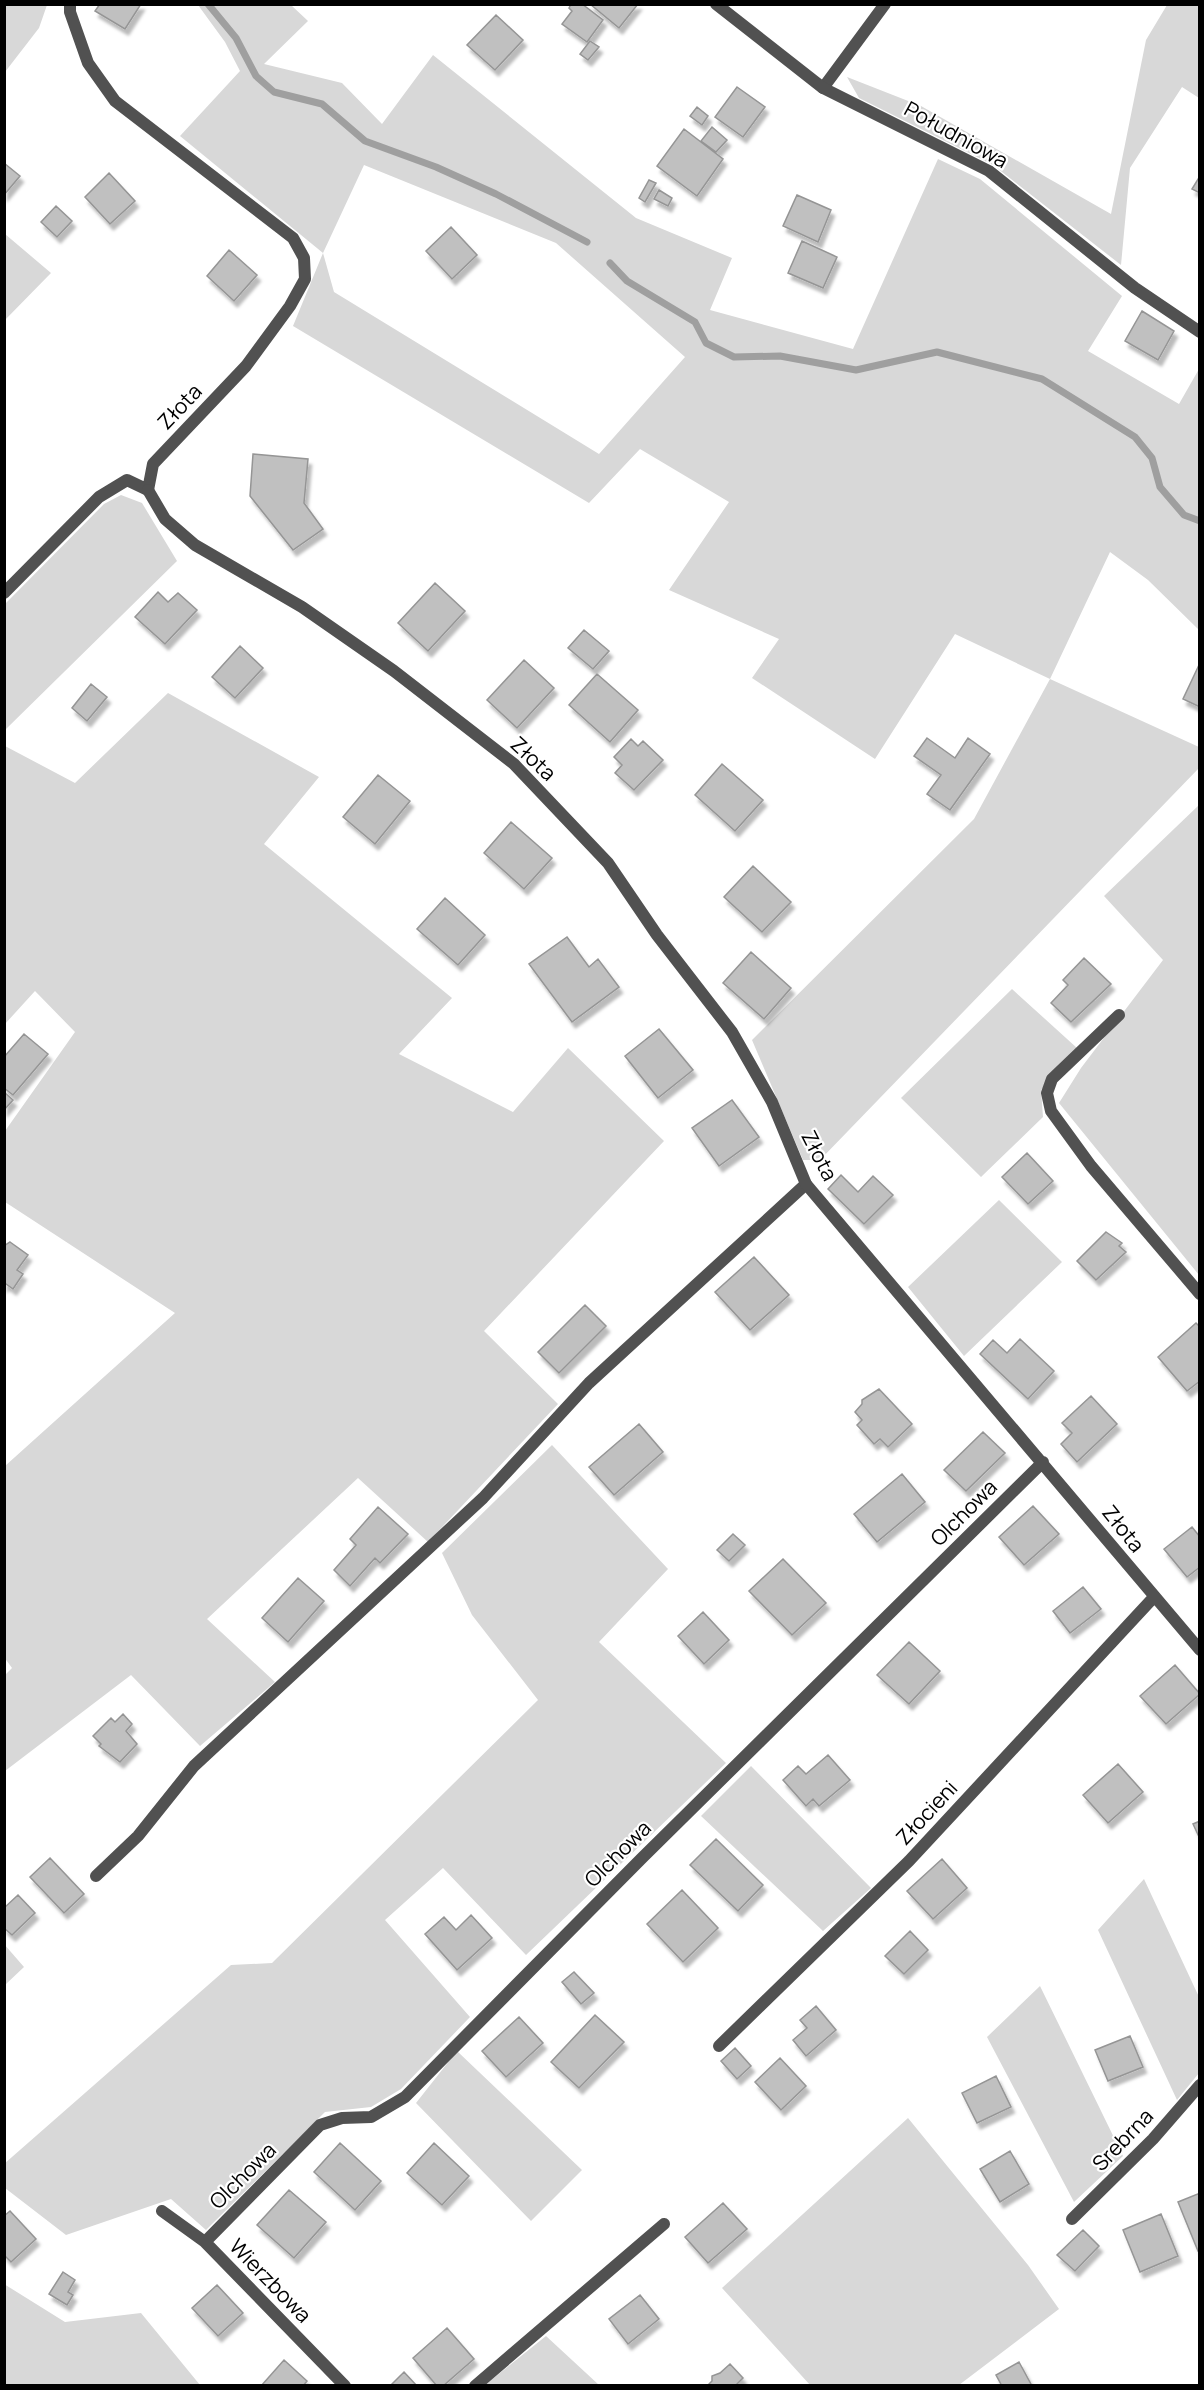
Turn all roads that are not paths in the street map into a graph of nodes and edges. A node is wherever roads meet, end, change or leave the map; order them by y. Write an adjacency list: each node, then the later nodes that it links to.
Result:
1 (70, 4): 6 (street, Złota)
2 (716, 4): 4 (street, Południowa)
3 (885, 4): 4 (street)
4 (823, 88): 5 (street, Południowa)
5 (1200, 332)
6 (148, 490): 7 (street); 9 (street, Złota)
7 (4, 593)
8 (1119, 1015): 10 (street)
9 (806, 1184): 11 (street, Złota); 14 (street)
10 (1200, 1294)
11 (1043, 1462): 12 (street, Złota); 20 (street, Olchowa)
12 (1154, 1597): 13 (street, Złota); 15 (street, Złocieni)
13 (1200, 1650)
14 (96, 1876)
15 (719, 2046)
16 (1200, 2085): 18 (street, Srebrna)
17 (162, 2211): 20 (street, Wierzbowa)
18 (1072, 2218)
19 (664, 2224): 22 (street)
20 (205, 2242): 21 (street, Wierzbowa)
21 (345, 2385)
22 (475, 2385)

